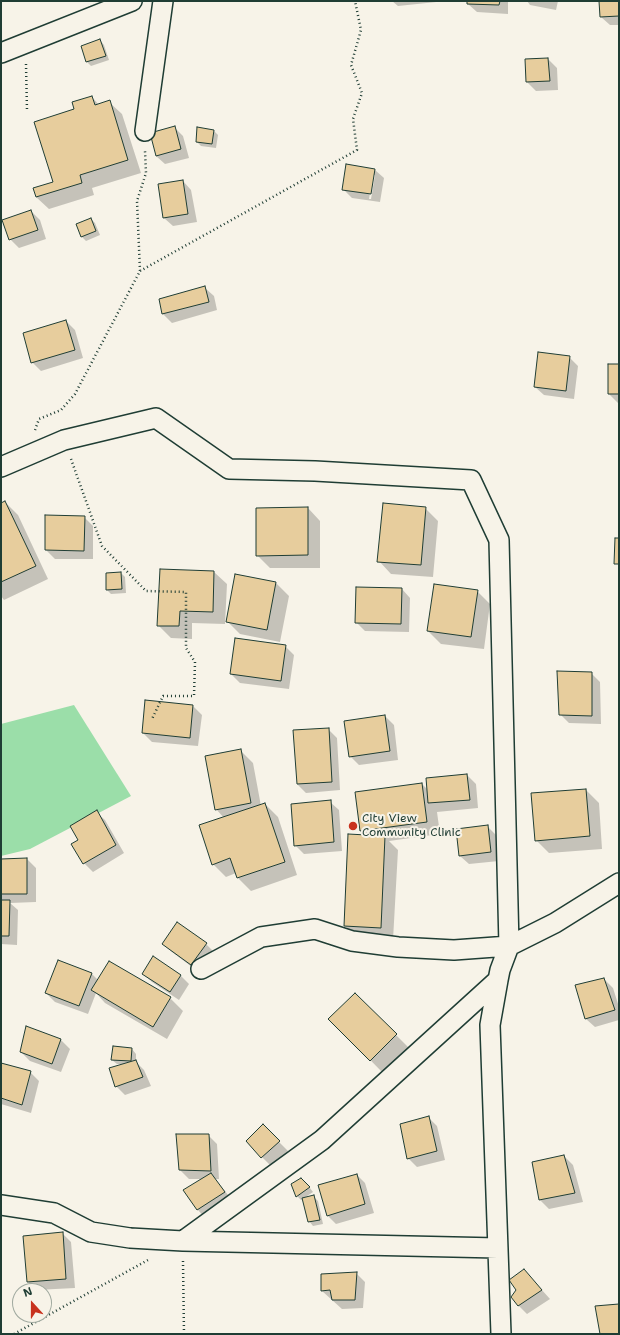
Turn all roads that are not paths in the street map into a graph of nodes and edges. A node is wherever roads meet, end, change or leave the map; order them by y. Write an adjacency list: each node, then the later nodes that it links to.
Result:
1 (132, 1): 3 (street)
2 (163, 1): 5 (street)
3 (109, 5): 4 (street)
4 (1, 53)
5 (145, 131)
6 (1, 467): 8 (street)
7 (619, 883): 8 (street)
8 (509, 946): 9 (street); 10 (street)
9 (201, 970)
10 (498, 980): 12 (street); 13 (street)
11 (1, 1205): 12 (street)
12 (183, 1241): 13 (street)
13 (498, 1248): 14 (street)
14 (501, 1334)

